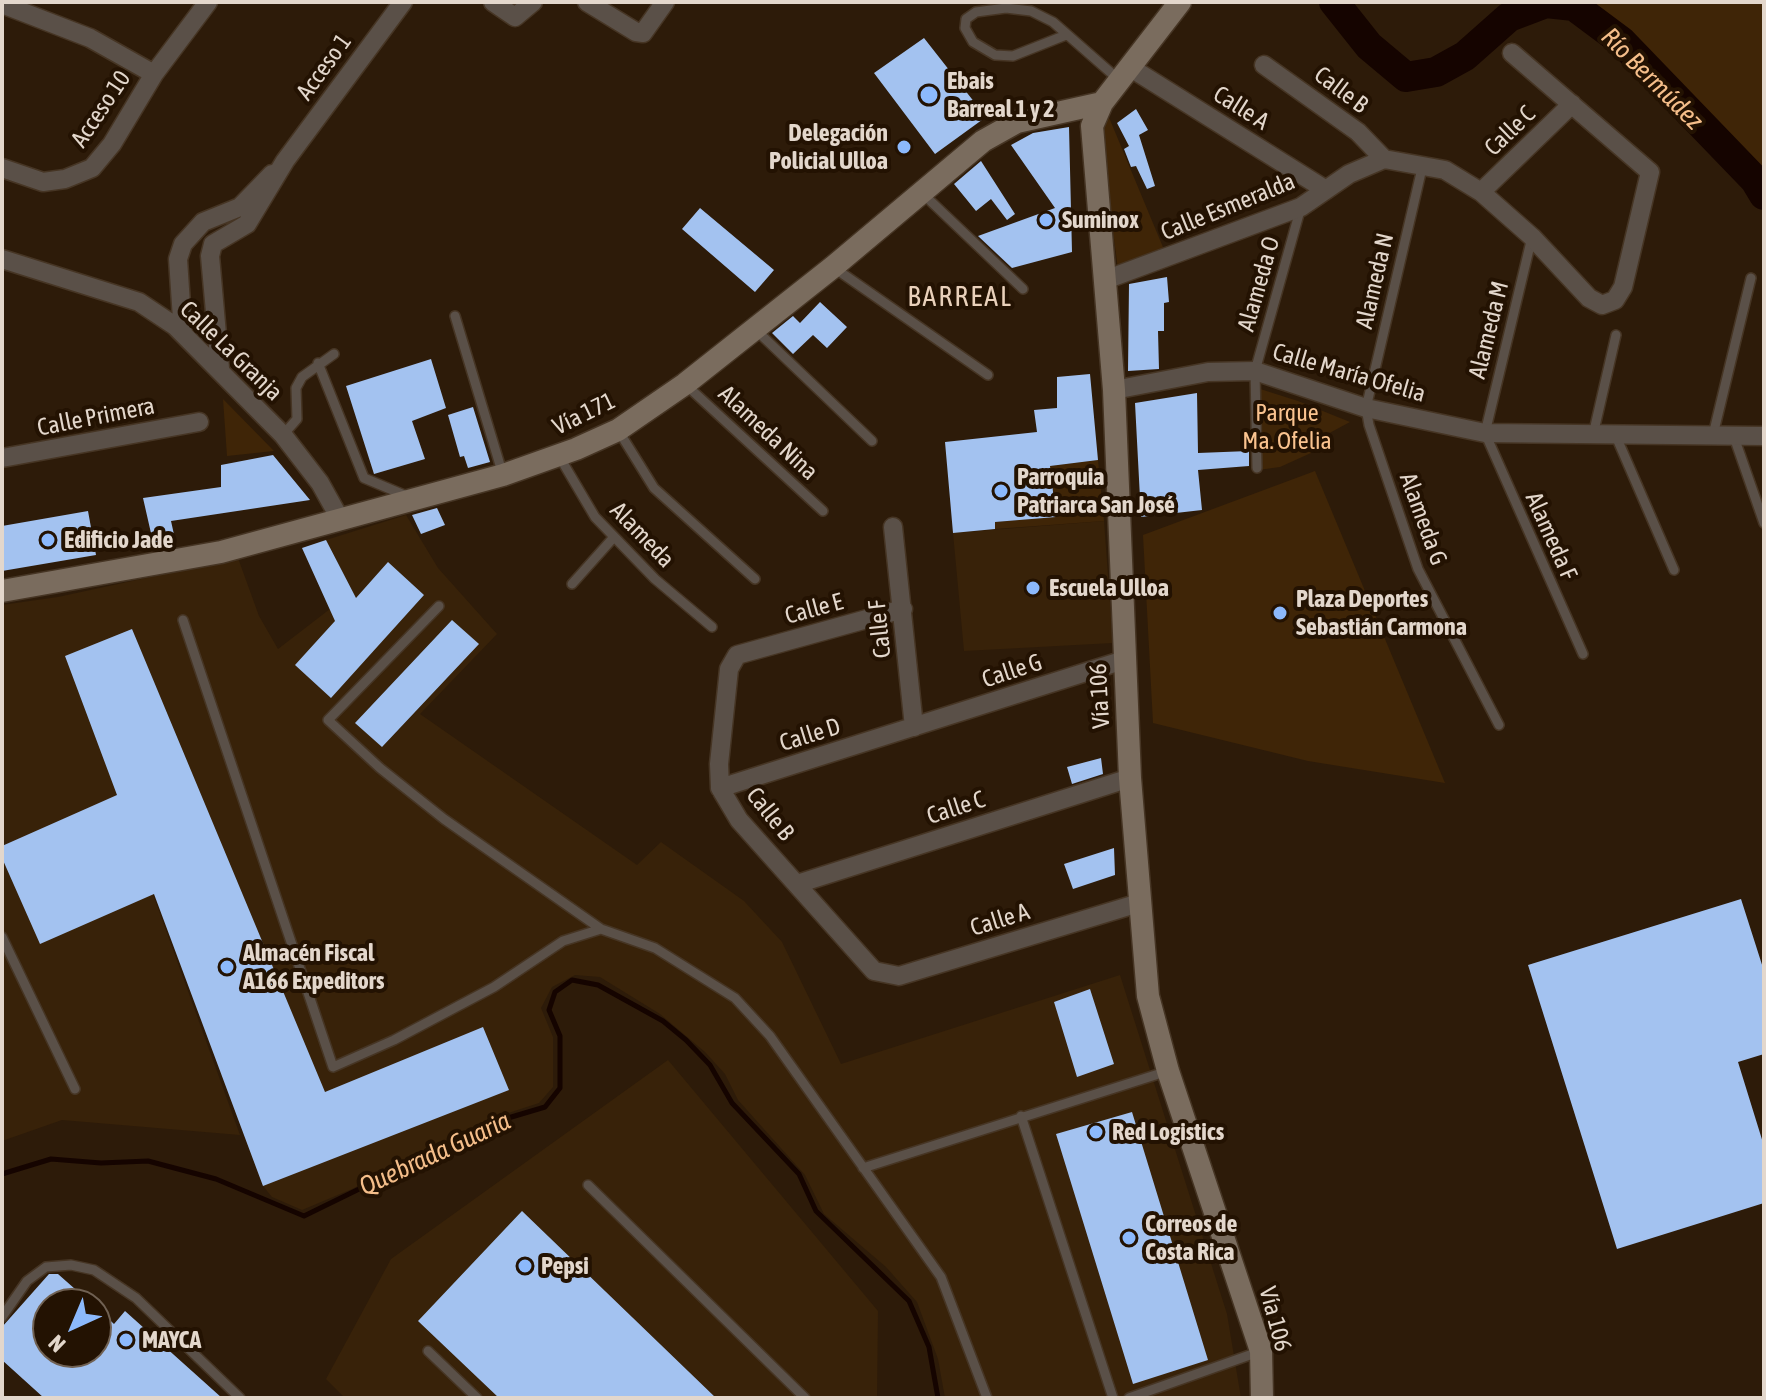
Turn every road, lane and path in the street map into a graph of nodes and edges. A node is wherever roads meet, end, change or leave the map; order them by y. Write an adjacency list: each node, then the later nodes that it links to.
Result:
1 (208, 2): 13 (street, Acceso 10)
2 (403, 2): 18 (street, Acceso 1)
3 (493, 2): 4 (street)
4 (533, 2)
5 (587, 2): 9 (street)
6 (665, 2): 9 (street)
7 (1180, 2): 14 (main road, Vía 106)
8 (2, 4): 13 (street)
9 (612, 9)
10 (1066, 35): 10 (lane); 14 (lane)
11 (1512, 53): 16 (street)
12 (1264, 65): 17 (street, Calle B)
13 (154, 74): 20 (street, Acceso 10)
14 (1125, 74): 15 (main road, Vía 106); 21 (street, Calle A)
15 (1102, 103): 22 (main road, Vía 171); 29 (main road, Vía 106)
16 (1572, 104): 23 (street, Calle C); 25 (street)
17 (1384, 159): 19 (street); 21 (street, Calle Esmeralda)
18 (285, 161): 33 (street, Acceso 1); 37 (street, Acceso 1)
19 (1423, 164): 23 (street); 42 (lane, Alameda N)
20 (2, 168)
21 (1326, 190): 24 (street, Calle Esmeralda)
22 (920, 191): 27 (main road, Vía 171); 30 (lane)
23 (1481, 192): 25 (street)
24 (1301, 207): 29 (street, Calle Esmeralda); 38 (lane, Alameda O)
25 (1532, 237): 45 (lane, Alameda M)
26 (2, 259): 33 (street, Calle La Granja)
27 (833, 267): 32 (main road, Vía 171); 39 (lane)
28 (1751, 278): 49 (lane)
29 (1105, 280): 41 (main road, Vía 106)
30 (1023, 289)
31 (455, 316): 56 (lane)
32 (755, 329): 40 (main road, Vía 171); 52 (lane)
33 (183, 334): 37 (street, Calle La Granja)
34 (1616, 335): 48 (lane)
35 (334, 354): 36 (lane)
36 (318, 363): 47 (lane); 57 (lane)
37 (220, 368): 47 (street, Calle La Granja)
38 (1255, 371): 41 (street, Calle María Ofelia); 42 (street, Calle María Ofelia); 55 (lane, Alameda O)
39 (988, 375)
40 (685, 384): 44 (main road, Vía 171); 58 (lane, Alameda Nina)
41 (1114, 390): 73 (main road, Vía 106)
42 (1366, 408): 45 (street, Calle María Ofelia); 74 (lane, Alameda G)
43 (199, 422): 54 (street, Calle Primera)
44 (618, 430): 53 (main road, Vía 171); 64 (lane)
45 (1485, 433): 48 (street, Calle María Ofelia); 71 (lane, Alameda F)
46 (1615, 434): 48 (street, Calle María Ofelia); 49 (street, Calle María Ofelia); 63 (lane)
47 (283, 435): 59 (street, Calle La Granja)
48 (1593, 435)
49 (1713, 435): 51 (street, Calle María Ofelia)
50 (1764, 436): 51 (street, Calle María Ofelia)
51 (1734, 437): 60 (lane)
52 (872, 441)
53 (559, 456): 56 (main road, Vía 171); 62 (lane, Alameda)
54 (2, 458)
55 (1257, 468)
56 (503, 475): 57 (main road, Vía 171)
57 (417, 500): 59 (main road, Vía 171)
58 (823, 511)
59 (340, 519): 66 (main road, Vía 171)
60 (1764, 523)
61 (893, 527): 68 (street, Calle F)
62 (614, 537): 65 (lane); 70 (lane, Alameda)
63 (1674, 570)
64 (755, 579)
65 (572, 584)
66 (2, 591)
67 (439, 606): 80 (lane)
68 (903, 609): 72 (street, Calle E); 75 (street, Calle F)
69 (183, 620): 80 (lane)
70 (712, 627)
71 (1583, 654)
72 (737, 655): 77 (street, Calle B)
73 (1124, 660): 75 (street, Calle G); 76 (main road, Vía 106)
74 (1499, 725)
75 (914, 727): 77 (street, Calle D)
76 (1130, 778): 78 (street, Calle C); 79 (main road, Vía 106)
77 (720, 788): 78 (street, Calle B)
78 (797, 884): 82 (street, Calle B)
79 (1139, 903): 82 (street, Calle A); 83 (main road, Vía 106)
80 (601, 929): 86 (lane)
81 (2, 937): 84 (lane)
82 (874, 971)
83 (1168, 1071): 85 (lane); 90 (main road, Vía 106)
84 (75, 1089)
85 (1021, 1116): 86 (lane); 95 (lane)
86 (863, 1168): 94 (lane)
87 (588, 1185): 93 (lane)
88 (2, 1317): 91 (lane)
89 (428, 1351): 92 (lane)
90 (1261, 1351): 96 (lane); 97 (main road, Vía 106)
91 (240, 1398)
92 (477, 1398)
93 (805, 1398)
94 (987, 1398)
95 (1113, 1398)
96 (1129, 1398)
97 (1262, 1398)

